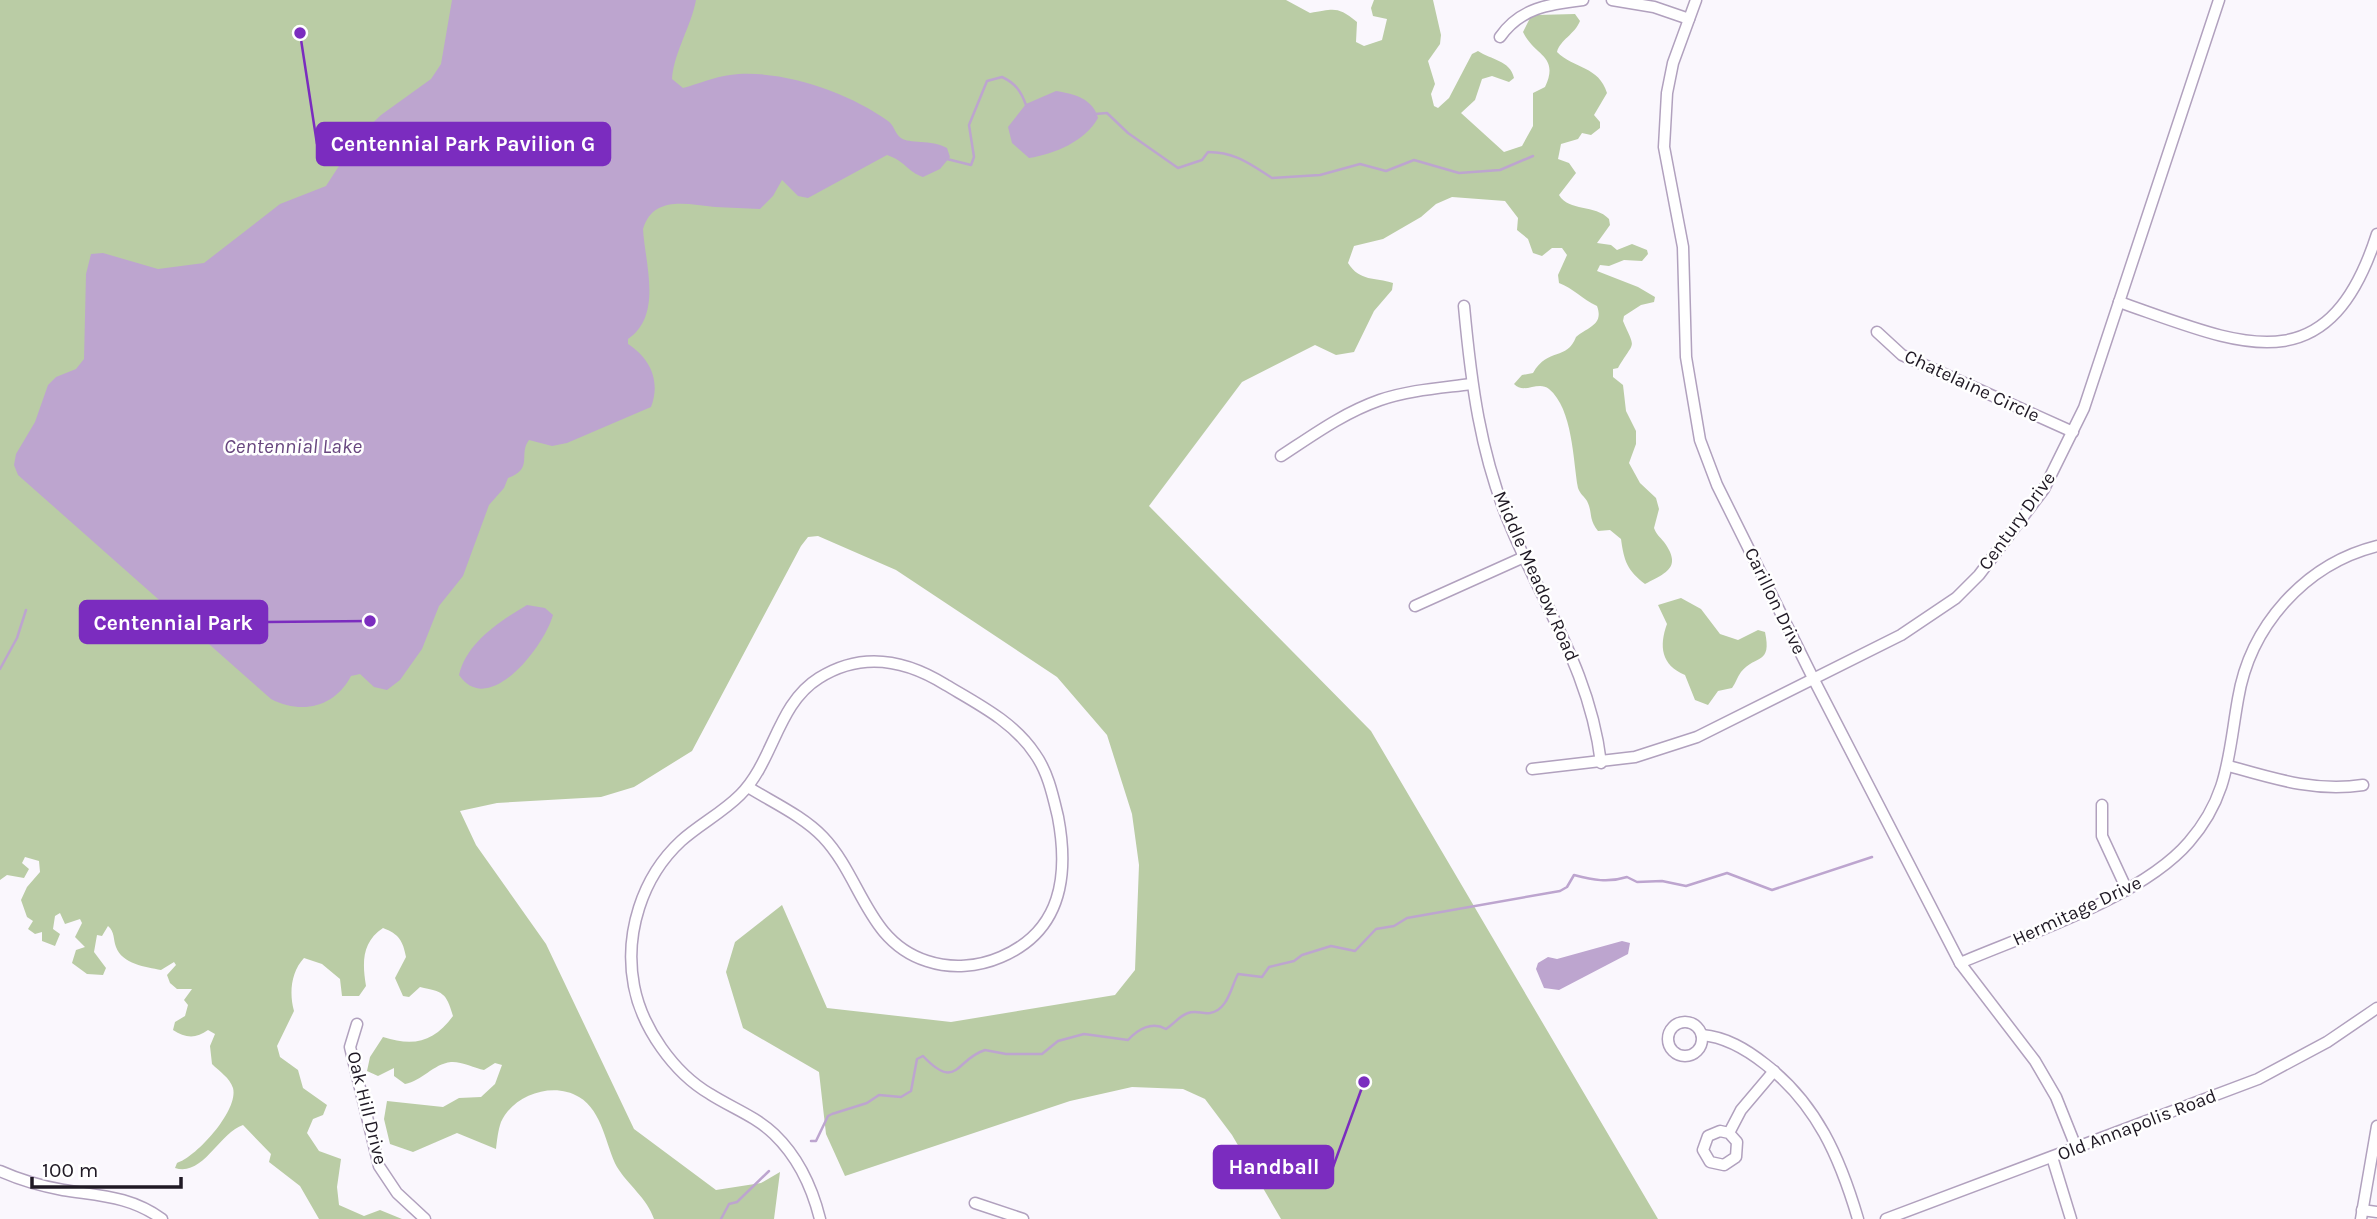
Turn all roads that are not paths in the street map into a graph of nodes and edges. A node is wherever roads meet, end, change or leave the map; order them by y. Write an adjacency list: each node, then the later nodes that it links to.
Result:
1 (1583, 0): 6 (street)
2 (1612, 0): 5 (street)
3 (1696, 0): 5 (street, Carillon Drive)
4 (2219, 0): 8 (street, Century Drive)
5 (1689, 19): 17 (street, Carillon Drive)
6 (1500, 37)
7 (2377, 234): 8 (street)
8 (2119, 302): 12 (street, Century Drive)
9 (1464, 306): 11 (street, Middle Meadow Road)
10 (1877, 332): 12 (street, Chatelaine Circle)
11 (1471, 384): 13 (street); 15 (street, Middle Meadow Road)
12 (2073, 432): 17 (street, Century Drive)
13 (1281, 456)
14 (2377, 546): 19 (street, Hermitage Drive)
15 (1524, 557): 16 (street); 18 (street, Middle Meadow Road)
16 (1415, 606)
17 (1813, 678): 18 (street, Century Drive); 25 (street, Carillon Drive)
18 (1601, 763): 20 (street, Century Drive)
19 (2229, 766): 21 (street); 24 (street, Hermitage Drive)
20 (1532, 769)
21 (2363, 785)
22 (748, 787): 22 (street); 40 (street)
23 (2102, 805): 24 (street)
24 (2127, 890): 25 (street, Hermitage Drive)
25 (1960, 963): 32 (street, Carillon Drive)
26 (2377, 1008): 32 (street, Old Annapolis Road)
27 (357, 1024): 39 (street, Oak Hill Drive)
28 (1702, 1035): 29 (street)
29 (1774, 1071): 31 (street); 42 (street)
30 (2377, 1126): 37 (street)
31 (1729, 1133)
32 (2076, 1147): 33 (street, Old Annapolis Road)
33 (2052, 1157): 43 (street, Old Annapolis Road); 44 (street)
34 (0, 1171): 38 (street)
35 (975, 1203): 41 (street)
36 (2377, 1212): 37 (street)
37 (2362, 1214)
38 (162, 1219)
39 (425, 1219)
40 (820, 1219)
41 (1023, 1219)
42 (1858, 1219)
43 (1886, 1219)
44 (2071, 1219)

